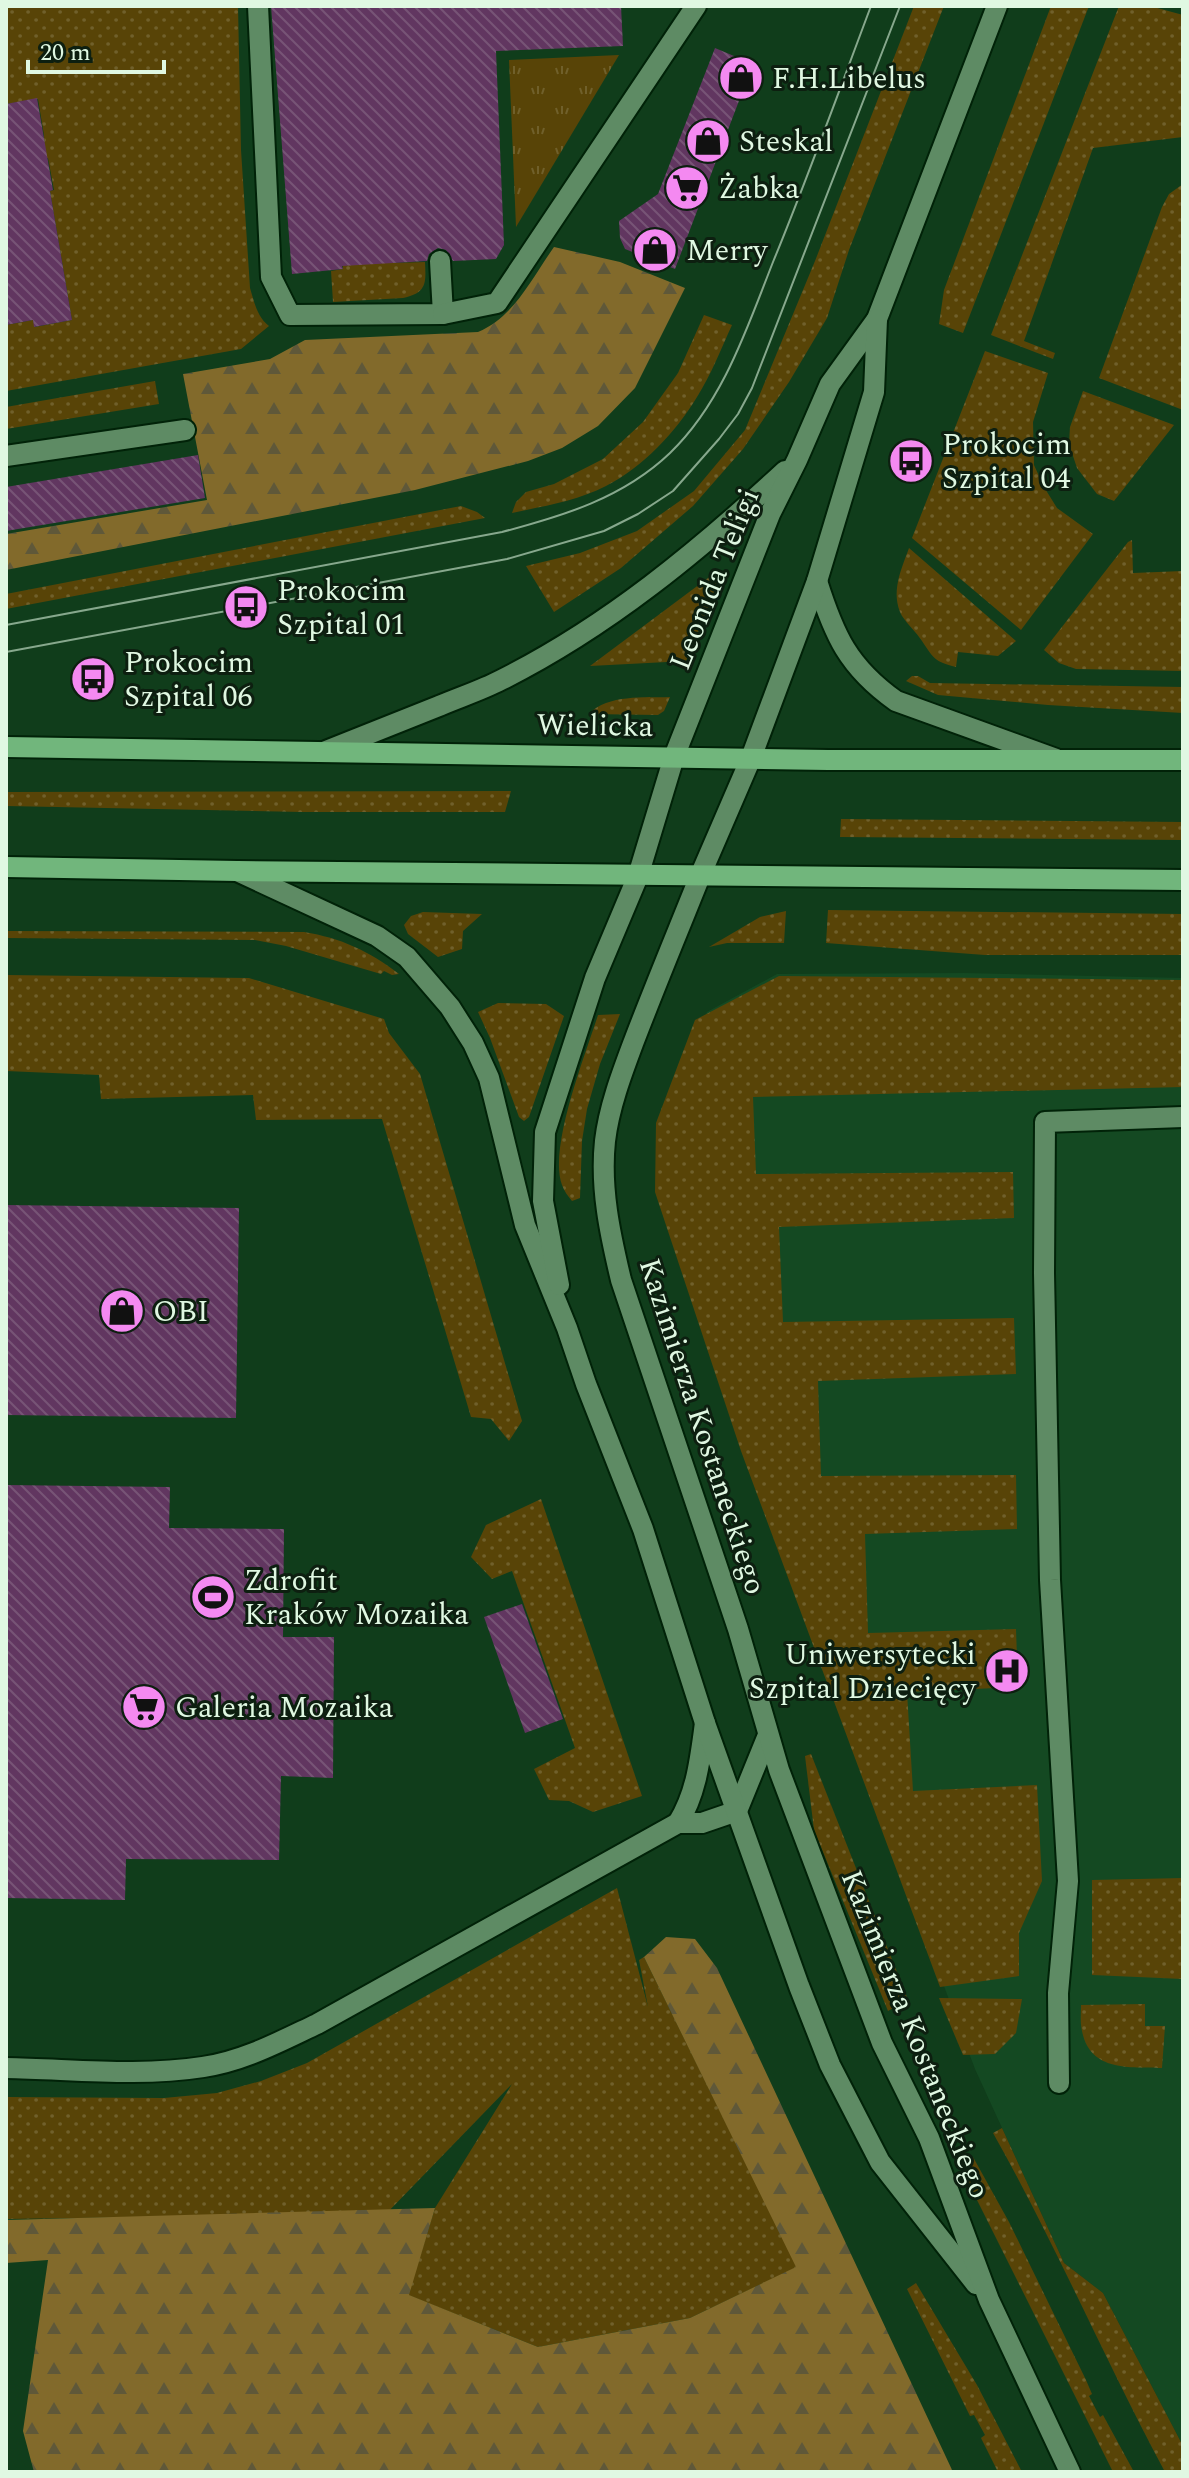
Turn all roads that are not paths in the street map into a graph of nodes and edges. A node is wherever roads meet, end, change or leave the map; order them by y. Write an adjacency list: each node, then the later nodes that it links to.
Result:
1 (258, 6): 5 (street)
2 (696, 6): 5 (street)
3 (997, 6): 6 (street, Leonida Teligi)
4 (440, 261): 5 (street)
5 (443, 314)
6 (877, 319): 9 (street, Leonida Teligi); 10 (street, Leonida Teligi)
7 (185, 430): 8 (street)
8 (6, 456)
9 (797, 460): 12 (street); 13 (street, Leonida Teligi)
10 (817, 581): 14 (street, Leonida Teligi); 15 (street)
11 (6, 747): 12 (main road, Wielicka)
12 (326, 751): 13 (main road, Wielicka)
13 (674, 757): 14 (main road, Wielicka); 19 (street, Leonida Teligi)
14 (751, 758): 15 (main road, Wielicka); 20 (street, Leonida Teligi)
15 (1056, 759): 16 (main road, Wielicka)
16 (1183, 760)
17 (6, 867): 18 (main road)
18 (237, 871): 19 (main road); 23 (street, Kazimierza Kostaneckiego)
19 (638, 876): 20 (main road); 23 (street, Kazimierza Kostaneckiego)
20 (700, 876): 21 (main road); 25 (street, Kazimierza Kostaneckiego)
21 (1183, 880)
22 (1183, 1117): 29 (street)
23 (567, 1328): 24 (street, Kazimierza Kostaneckiego)
24 (705, 1723): 26 (street, Kazimierza Kostaneckiego); 27 (street)
25 (768, 1735): 26 (street); 30 (street, Kazimierza Kostaneckiego)
26 (737, 1811): 27 (street); 30 (street, Kazimierza Kostaneckiego)
27 (678, 1823): 28 (street)
28 (6, 2068)
29 (1059, 2083)
30 (989, 2300): 31 (street, Kazimierza Kostaneckiego)
31 (1070, 2472)

